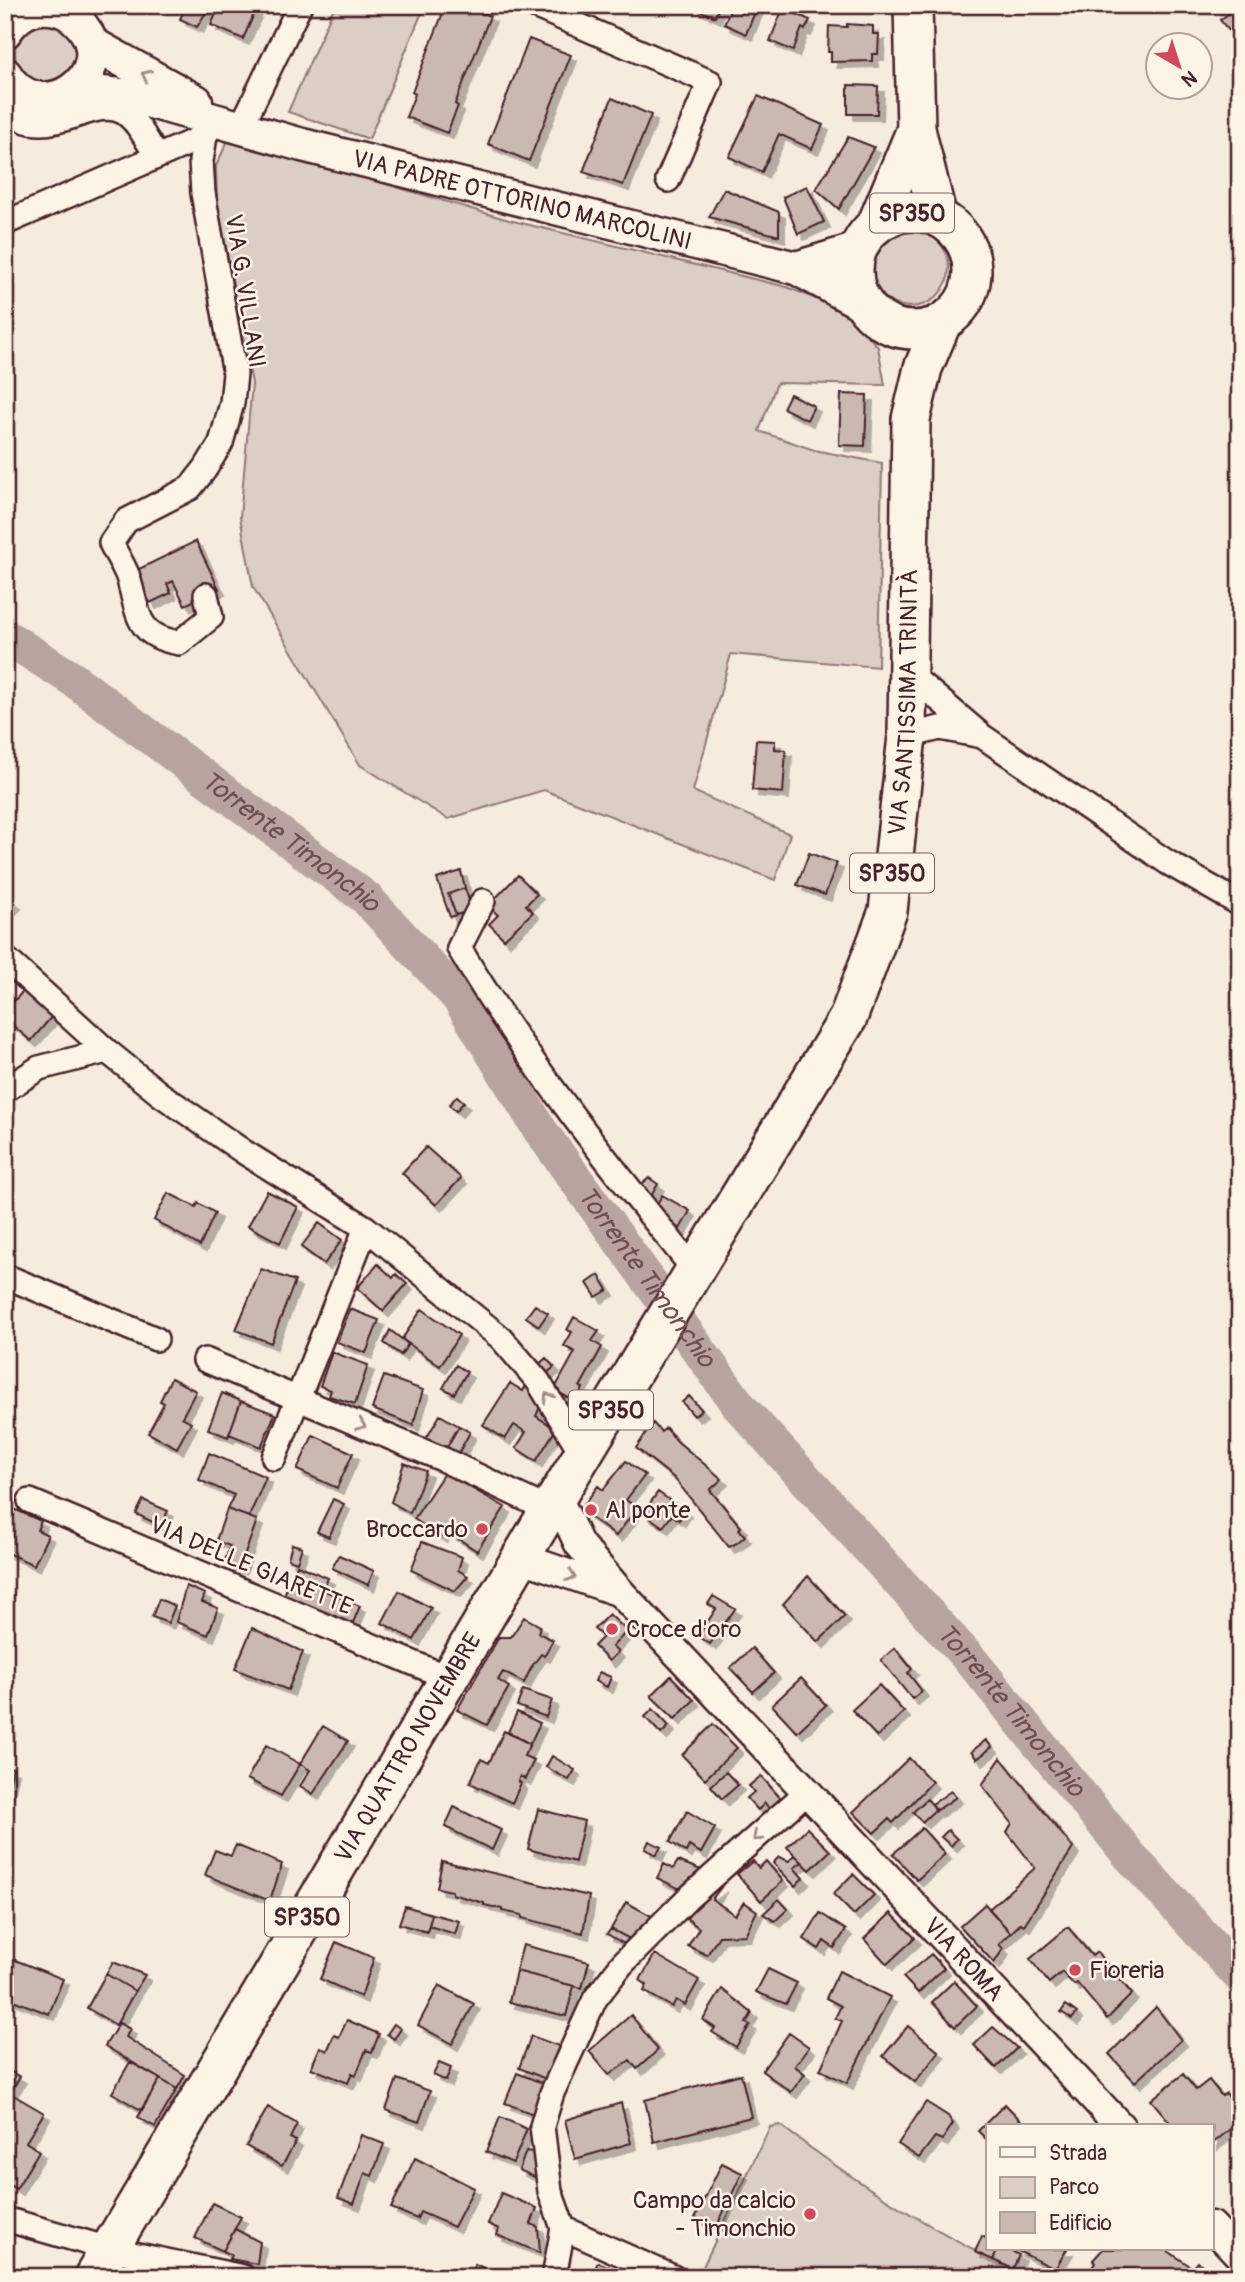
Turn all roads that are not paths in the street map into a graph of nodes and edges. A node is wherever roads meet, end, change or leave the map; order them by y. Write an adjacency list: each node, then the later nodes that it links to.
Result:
1 (300, 5): 9 (street, VIA G. VILLANI)
2 (532, 5): 12 (street)
3 (913, 5): 10 (main road, VIA SANTISSIMA TRINITÀ)
4 (23, 14): 5 (main road, VIA PADRE OTTORINO MARCOLINI)
5 (82, 22): 7 (main road); 9 (main road, VIA PADRE OTTORINO MARCOLINI, one-way to 5)
6 (5, 74): 7 (main road, VIA PADRE OTTORINO MARCOLINI)
7 (74, 90): 9 (main road, VIA PADRE OTTORINO MARCOLINI)
8 (5, 110): 11 (street)
9 (228, 128): 11 (street); 16 (main road, VIA PADRE OTTORINO MARCOLINI); 20 (street, VIA G. VILLANI)
10 (916, 129): 13 (main road, VIA SANTISSIMA TRINITÀ); 15 (main road, VIA SANTISSIMA TRINITÀ)
11 (156, 155): 14 (street)
12 (668, 180)
13 (938, 218): 15 (main road, SP350); 18 (main road, VIA SANTISSIMA TRINITÀ / SP350)
14 (5, 223)
15 (867, 237): 16 (main road); 17 (main road, VIA SANTISSIMA TRINITÀ / SP350)
16 (796, 268): 17 (main road, VIA PADRE OTTORINO MARCOLINI)
17 (875, 314): 18 (main road); 19 (main road, VIA SANTISSIMA TRINITÀ / SP350)
18 (942, 323): 19 (main road, VIA SANTISSIMA TRINITÀ / SP350)
19 (912, 419): 21 (main road, VIA SANTISSIMA TRINITÀ / SP350)
20 (206, 595)
21 (908, 673): 22 (main road, VIA SANTISSIMA TRINITÀ / SP350); 23 (street)
22 (907, 736): 23 (street); 30 (main road, VIA SANTISSIMA TRINITÀ / SP350)
23 (982, 736): 25 (street)
24 (483, 901): 30 (street)
25 (1240, 904)
26 (5, 958): 27 (street)
27 (107, 1051): 28 (street); 29 (street)
28 (5, 1090)
29 (366, 1228): 35 (street); 36 (street, one-way to 29)
30 (694, 1275): 34 (main road, VIA SANTISSIMA TRINITÀ / SP350)
31 (5, 1276): 32 (street)
32 (156, 1339)
33 (205, 1360): 35 (street)
34 (640, 1364): 36 (main road, VIA QUATTRO NOVEMBRE / SP350)
35 (298, 1398): 37 (street); 39 (street, one-way to 39)
36 (583, 1455): 39 (main road, VIA QUATTRO NOVEMBRE / SP350)
37 (274, 1458)
38 (30, 1501): 42 (street, VIA DELLE GIARETTE)
39 (541, 1525): 40 (street); 40 (street, VIA ROMA); 41 (street, VIA ROMA, one-way to 41); 42 (main road, VIA QUATTRO NOVEMBRE / SP350)
40 (579, 1544): 41 (street, VIA ROMA)
41 (620, 1592): 43 (street, VIA ROMA)
42 (451, 1679): 49 (main road, VIA QUATTRO NOVEMBRE / SP350)
43 (808, 1791): 44 (street, VIA ROMA); 46 (street, one-way to 46)
44 (1117, 2124)
45 (5, 2219): 49 (street)
46 (563, 2228): 51 (street); 52 (street)
47 (1214, 2228): 48 (street)
48 (1240, 2256)
49 (101, 2263): 50 (street)
50 (243, 2277)
51 (554, 2277)
52 (673, 2277)

